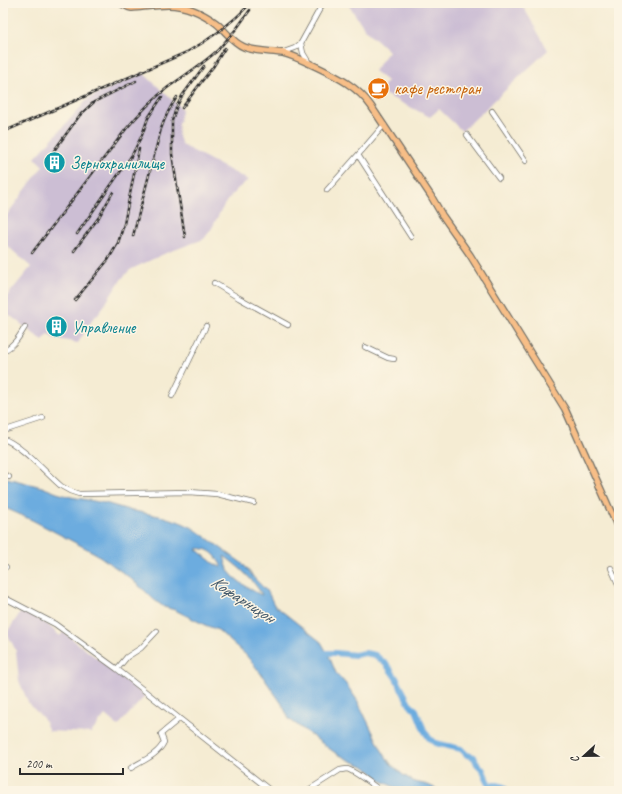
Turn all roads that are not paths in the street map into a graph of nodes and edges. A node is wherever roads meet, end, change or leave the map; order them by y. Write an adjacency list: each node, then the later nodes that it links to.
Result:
1 (120, 3): 4 (main road)
2 (323, 3): 3 (street)
3 (301, 43): 4 (street); 5 (street)
4 (281, 53): 5 (main road)
5 (309, 63): 7 (main road)
6 (492, 111): 10 (street)
7 (384, 125): 9 (street); 28 (main road)
8 (467, 135): 11 (street)
9 (358, 155): 12 (street); 13 (street)
10 (526, 161)
11 (499, 178)
12 (327, 190)
13 (411, 237)
14 (214, 283): 15 (street)
15 (288, 325)
16 (206, 326): 21 (street)
17 (25, 328): 19 (street)
18 (365, 347): 20 (street)
19 (3, 351)
20 (394, 359)
21 (172, 396)
22 (43, 418): 23 (street)
23 (3, 431)
24 (3, 439): 27 (street)
25 (3, 474): 26 (street)
26 (9, 477)
27 (254, 503)
28 (619, 530)
29 (611, 568): 30 (street)
30 (619, 586)
31 (3, 597): 33 (street)
32 (157, 631): 33 (street)
33 (117, 669): 34 (street)
34 (179, 719): 35 (street); 36 (street)
35 (131, 768)
36 (271, 791)
37 (307, 791): 38 (street)
38 (380, 791)

